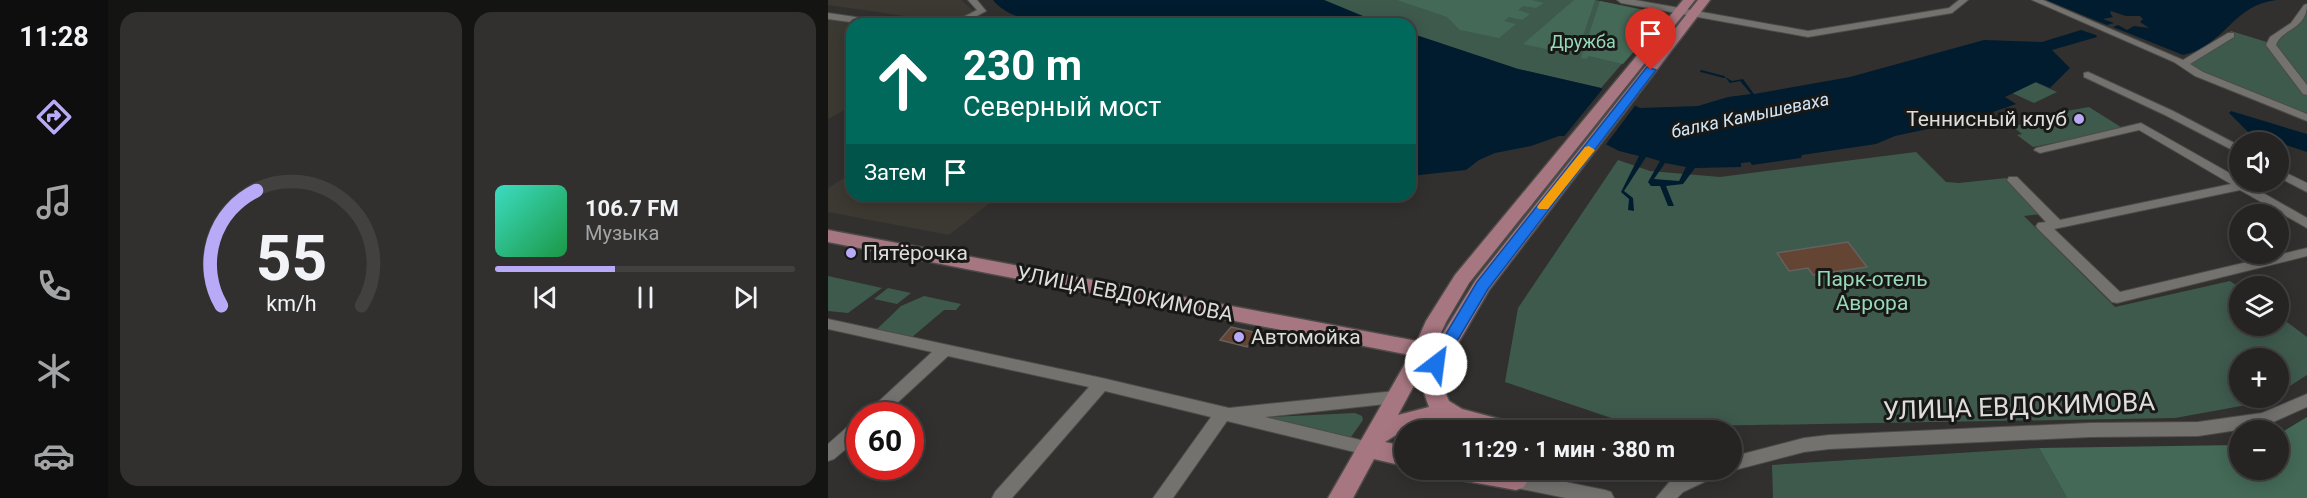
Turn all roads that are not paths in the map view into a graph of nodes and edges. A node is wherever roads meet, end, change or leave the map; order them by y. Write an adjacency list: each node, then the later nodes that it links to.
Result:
1 (972, 0): 11 (street)
2 (1621, 0): 8 (street)
3 (1689, 0): 8 (main road)
4 (1704, 0): 9 (main road)
5 (1964, 0): 13 (street)
6 (2036, 0): 16 (street)
7 (2307, 8): 18 (street)
8 (1680, 12): 9 (street); 22 (main road)
9 (1693, 14): 13 (street); 22 (main road)
10 (828, 16): 12 (street)
11 (967, 18)
12 (846, 19)
13 (1743, 23): 14 (street)
14 (1801, 23)
15 (2231, 35): 16 (street)
16 (2184, 64): 19 (street)
17 (2088, 75): 20 (street)
18 (2307, 92)
19 (2307, 118)
20 (2229, 145)
21 (2040, 150): 24 (street)
22 (1575, 154): 35 (main road)
23 (2289, 178): 27 (street)
24 (2229, 179)
25 (2013, 180): 30 (street)
26 (2229, 188): 30 (street)
27 (2307, 188)
28 (2251, 192): 29 (street)
29 (2307, 224)
30 (2057, 225): 32 (street)
31 (828, 236): 35 (main road, УЛИЦА ЕВДОКИМОВА)
32 (2307, 252)
33 (830, 326): 34 (street)
34 (945, 350): 36 (street); 39 (street)
35 (1434, 355): 37 (main road); 41 (main road)
36 (1102, 384): 40 (street); 50 (street)
37 (1395, 397): 40 (street); 44 (main road)
38 (2307, 400): 47 (street, УЛИЦА ЕВДОКИМОВА)
39 (887, 402)
40 (1223, 414): 44 (street); 51 (street)
41 (1453, 416): 42 (main road); 44 (main road)
42 (1468, 420)
43 (846, 438): 46 (street)
44 (1369, 444): 45 (main road); 52 (main road)
45 (1394, 453)
46 (828, 454)
47 (1742, 461)
48 (1690, 480): 54 (street)
49 (1515, 483): 53 (street)
50 (1001, 498)
51 (1162, 498)
52 (1340, 498)
53 (1605, 498)
54 (1665, 498)

